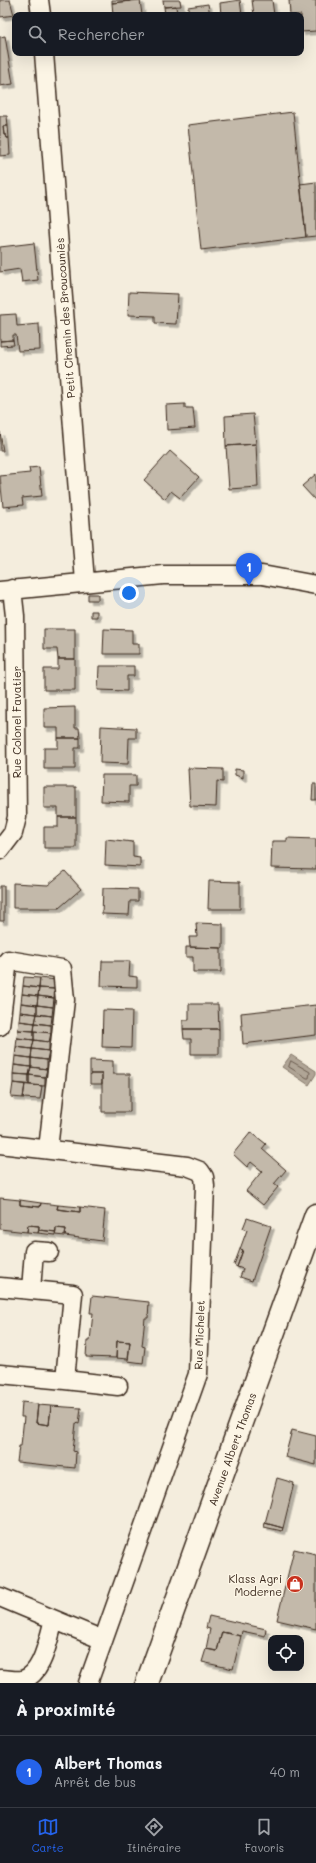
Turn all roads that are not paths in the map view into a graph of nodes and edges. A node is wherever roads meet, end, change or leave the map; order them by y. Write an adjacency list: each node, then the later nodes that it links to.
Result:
1 (39, 0): 2 (street)
2 (41, 12)
3 (44, 56): 4 (street, Petit Chemin des Broucouniès)
4 (85, 582): 5 (street); 6 (street)
5 (316, 585)
6 (6, 590): 7 (street, Rue Colonel Favatier)
7 (0, 850)
8 (4, 959): 9 (street); 11 (street)
9 (0, 1026)
10 (0, 1144): 11 (street, Rue Michelet)
11 (48, 1149): 21 (street, Rue Michelet)
12 (316, 1215): 24 (main road, Avenue Albert Thomas)
13 (49, 1252): 15 (street)
14 (0, 1287): 15 (street)
15 (31, 1290): 17 (street)
16 (0, 1377): 17 (street)
17 (65, 1380): 18 (street)
18 (118, 1386)
19 (0, 1597): 20 (street)
20 (54, 1620): 21 (street); 22 (street)
21 (103, 1640): 23 (street, Rue Michelet)
22 (0, 1679)
23 (88, 1683)
24 (147, 1683)

